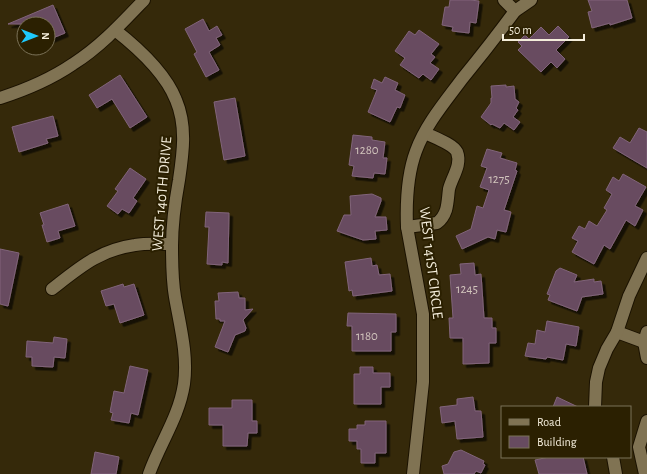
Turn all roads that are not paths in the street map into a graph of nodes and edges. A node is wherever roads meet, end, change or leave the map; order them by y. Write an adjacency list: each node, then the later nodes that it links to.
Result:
1 (144, 0): 5 (street)
2 (504, 0): 4 (street)
3 (531, 0): 4 (street, WEST 141ST CIRCLE)
4 (515, 11): 7 (street, WEST 141ST CIRCLE)
5 (114, 30): 6 (street); 9 (street, WEST 140TH DRIVE)
6 (0, 98)
7 (425, 133): 8 (street, WEST 141ST CIRCLE); 8 (street)
8 (407, 227): 20 (street, WEST 141ST CIRCLE)
9 (172, 244): 11 (street); 19 (street, WEST 140TH DRIVE)
10 (647, 258): 12 (street)
11 (52, 289)
12 (617, 332): 13 (street); 15 (street)
13 (645, 337): 14 (street)
14 (647, 358)
15 (595, 406)
16 (647, 421): 17 (street)
17 (635, 452): 22 (street)
18 (613, 458): 21 (street)
19 (150, 474)
20 (413, 474)
21 (616, 474)
22 (645, 474)

